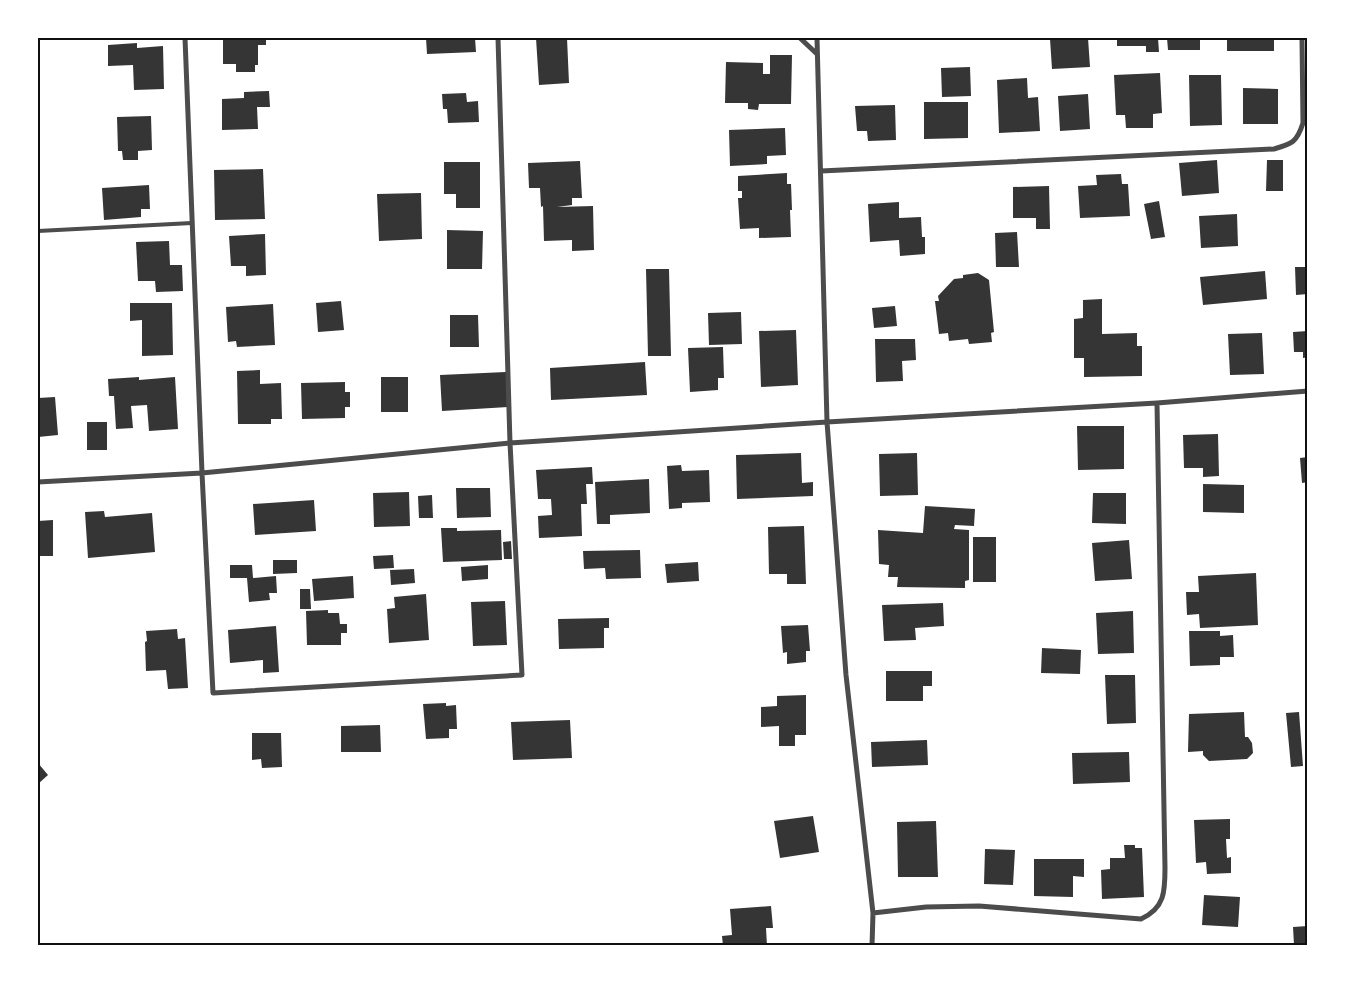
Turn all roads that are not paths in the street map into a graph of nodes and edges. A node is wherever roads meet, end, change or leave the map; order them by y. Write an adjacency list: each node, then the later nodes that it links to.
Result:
1 (185, 38): 8 (street)
2 (498, 38): 13 (street)
3 (800, 38): 6 (street)
4 (817, 38): 6 (street)
5 (1302, 38): 7 (street)
6 (817, 54): 7 (street)
7 (821, 171): 12 (street)
8 (192, 223): 9 (lane); 14 (street)
9 (38, 230)
10 (1308, 391): 11 (street)
11 (1157, 403): 12 (street); 16 (street)
12 (827, 422): 13 (street); 16 (street)
13 (510, 443): 14 (street); 14 (street)
14 (202, 473): 15 (street)
15 (38, 482)
16 (873, 913): 17 (street)
17 (872, 946)

